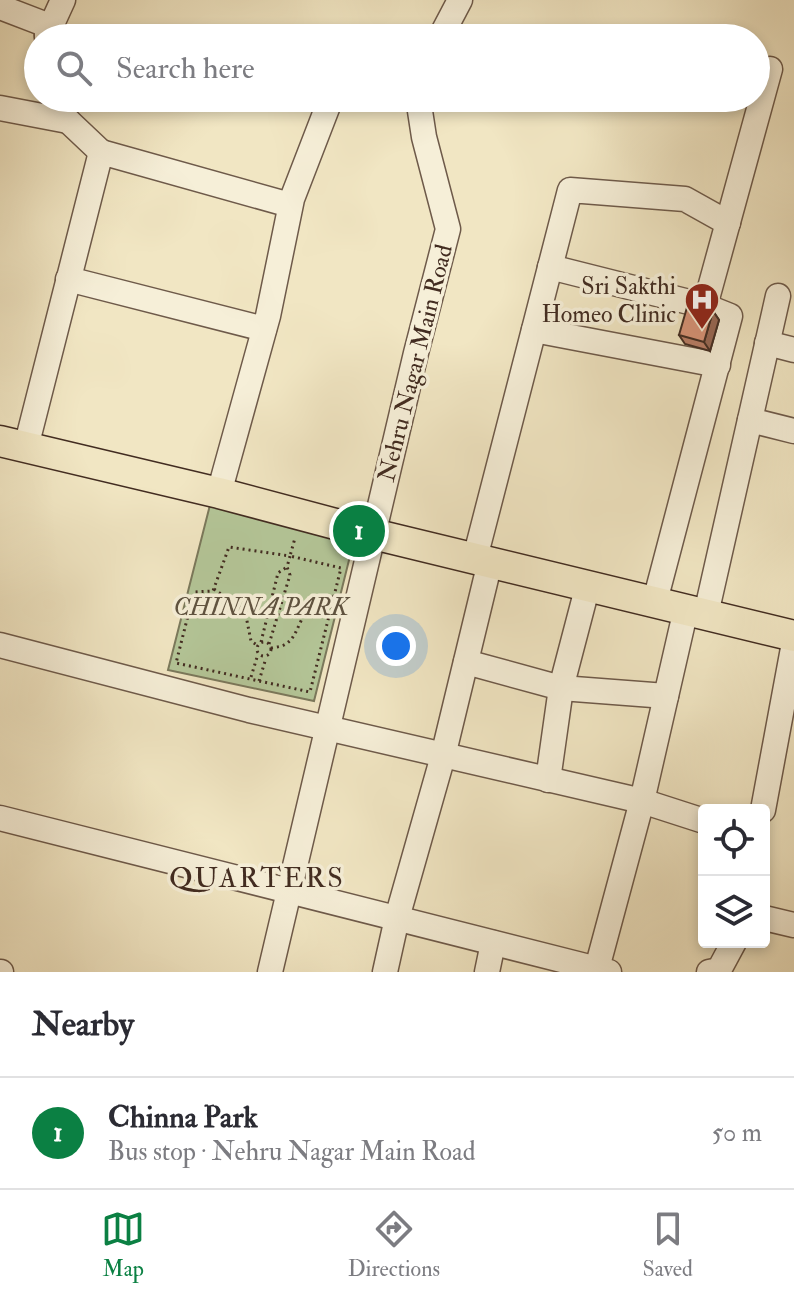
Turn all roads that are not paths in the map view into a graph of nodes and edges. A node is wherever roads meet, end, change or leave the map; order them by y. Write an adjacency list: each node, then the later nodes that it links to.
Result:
1 (63, 0): 5 (street)
2 (460, 0): 6 (street)
3 (0, 7): 4 (street)
4 (44, 24)
5 (52, 24)
6 (447, 24)
7 (0, 108): 12 (street)
8 (63, 112): 12 (street)
9 (326, 112): 14 (street)
10 (418, 112): 29 (street, Nehru Nagar Main Road)
11 (758, 112): 15 (street)
12 (68, 121): 13 (street)
13 (101, 152): 14 (street); 17 (street)
14 (290, 205): 20 (street)
15 (728, 223): 16 (street); 19 (street)
16 (550, 267): 19 (street); 21 (street)
17 (68, 279): 20 (street); 27 (street)
18 (778, 296): 22 (street)
19 (705, 306): 24 (street)
20 (264, 329): 28 (street)
21 (534, 330): 24 (street); 30 (street)
22 (767, 343): 23 (street); 25 (street)
23 (794, 350)
24 (718, 365): 32 (street)
25 (750, 420): 26 (street); 33 (street)
26 (794, 431)
27 (13, 444): 28 (main road)
28 (219, 493): 29 (main road)
29 (373, 534): 30 (main road); 40 (street, Nehru Nagar Main Road)
30 (482, 560): 31 (main road); 37 (street)
31 (588, 585): 32 (main road); 38 (street)
32 (655, 601): 33 (main road)
33 (696, 612): 34 (main road); 39 (street)
34 (794, 636)
35 (794, 643): 44 (street)
36 (0, 645): 40 (street)
37 (466, 662): 38 (street); 41 (street)
38 (561, 688): 39 (street); 42 (street)
39 (666, 696): 43 (street)
40 (327, 728): 41 (street); 47 (street, Nehru Nagar Main Road)
41 (443, 756): 42 (street); 48 (street)
42 (548, 780): 43 (street)
43 (642, 801): 46 (street); 53 (street)
44 (764, 804)
45 (0, 818): 47 (street)
46 (698, 819)
47 (289, 891): 48 (street); 55 (street, Nehru Nagar Main Road)
48 (397, 918): 51 (street); 56 (street)
49 (770, 919): 50 (street)
50 (794, 925)
51 (493, 943): 53 (street); 57 (street)
52 (730, 948): 54 (street)
53 (601, 971)
54 (716, 971)
55 (270, 972)
56 (385, 972)
57 (487, 972)

